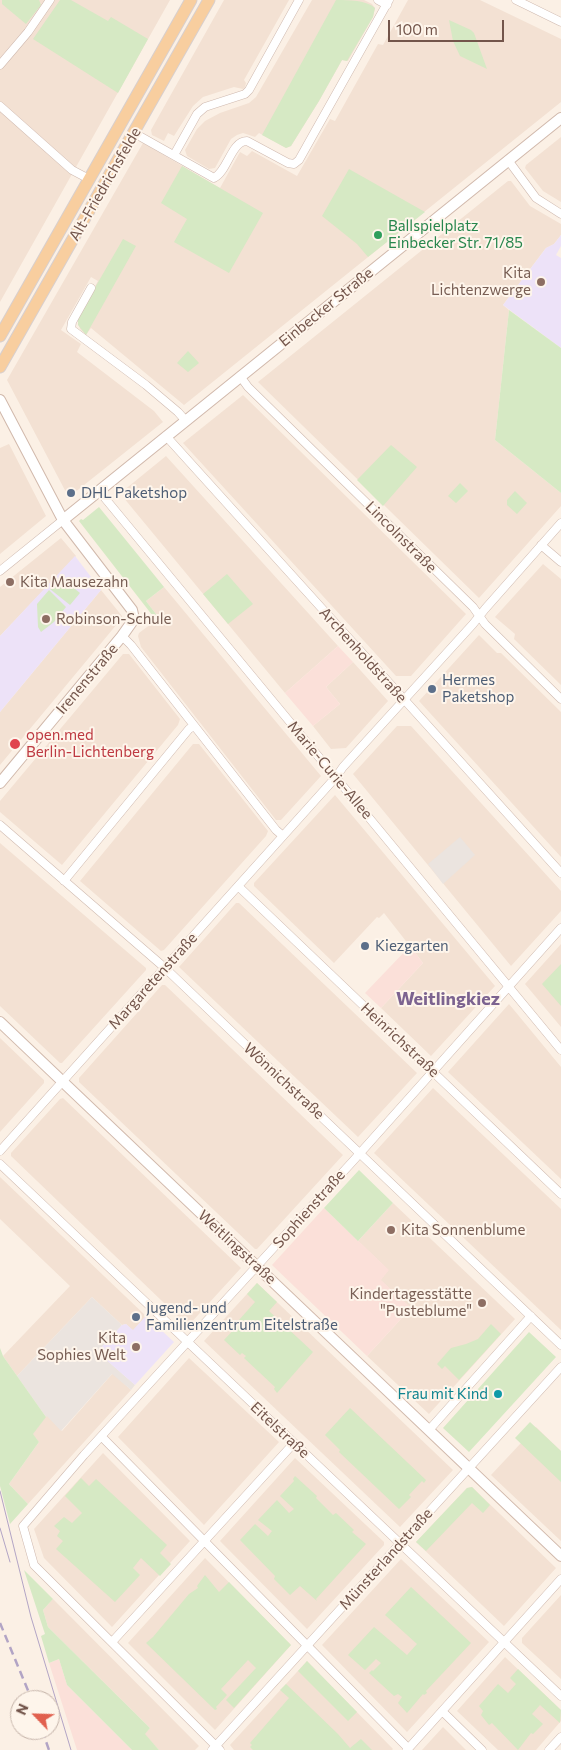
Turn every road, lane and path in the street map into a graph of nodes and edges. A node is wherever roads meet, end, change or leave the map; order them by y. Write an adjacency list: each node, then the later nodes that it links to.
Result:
1 (50, 0): 9 (street)
2 (191, 0): 15 (main road, Alt-Friedrichsfelde)
3 (209, 0): 12 (main road, Alt-Friedrichsfelde)
4 (299, 0): 13 (street)
5 (378, 0): 7 (street)
6 (516, 0): 8 (street)
7 (388, 2): 13 (street)
8 (561, 22)
9 (0, 65)
10 (0, 106): 15 (street)
11 (561, 118): 14 (street, Einbecker Straße)
12 (134, 133): 13 (street); 19 (main road, Alt-Friedrichsfelde)
13 (174, 155)
14 (508, 160): 16 (street); 20 (street, Einbecker Straße)
15 (89, 180): 18 (main road, Alt-Friedrichsfelde)
16 (561, 214)
17 (91, 288): 22 (street)
18 (1, 334)
19 (0, 367)
20 (240, 376): 22 (street, Einbecker Straße); 30 (street, Lincolnstraße)
21 (0, 400): 25 (street)
22 (185, 420): 23 (street, Einbecker Straße)
23 (166, 436): 24 (street, Einbecker Straße); 33 (street, Archenholdstraße)
24 (99, 491): 25 (street, Einbecker Straße); 35 (street, Marie-Curie-Allee)
25 (63, 520): 29 (street, Einbecker Straße); 31 (street, Irenenstraße)
26 (561, 524): 27 (street, Margaretenstraße)
27 (542, 545): 28 (street); 30 (street, Margaretenstraße)
28 (561, 562)
29 (0, 571)
30 (479, 616): 32 (street, Lincolnstraße); 33 (street, Margaretenstraße)
31 (122, 636): 34 (street); 36 (street, Irenenstraße)
32 (561, 699)
33 (404, 701): 35 (street, Margaretenstraße); 39 (street, Archenholdstraße)
34 (194, 726): 38 (street); 40 (street)
35 (336, 778): 38 (street, Margaretenstraße); 44 (street, Marie-Curie-Allee)
36 (0, 783)
37 (0, 824): 40 (street, Wönnichstraße)
38 (283, 836): 41 (street, Margaretenstraße)
39 (561, 873)
40 (64, 881): 43 (street, Wönnichstraße)
41 (238, 886): 43 (street, Margaretenstraße); 47 (street, Heinrichstraße)
42 (561, 928): 44 (street, Sophienstraße)
43 (165, 968): 48 (street, Margaretenstraße); 50 (street, Wönnichstraße)
44 (509, 987): 46 (street, Marie-Curie-Allee); 47 (street, Sophienstraße)
45 (0, 1022): 48 (street, Weitlingstraße)
46 (561, 1050)
47 (433, 1072): 50 (street, Sophienstraße); 52 (street, Heinrichstraße)
48 (63, 1082): 49 (street, Margaretenstraße); 53 (street, Weitlingstraße)
49 (0, 1151)
50 (360, 1153): 53 (street, Sophienstraße); 54 (street, Wönnichstraße)
51 (0, 1164): 55 (street, Eitelstraße)
52 (561, 1194)
53 (257, 1266): 55 (street, Sophienstraße); 58 (street, Weitlingstraße)
54 (531, 1316): 56 (street, Wönnichstraße); 58 (street)
55 (187, 1342): 59 (street, Sophienstraße); 60 (street, Eitelstraße)
56 (561, 1345)
57 (561, 1368): 61 (street, Münsterlandstraße)
58 (429, 1430): 61 (street, Weitlingstraße)
59 (102, 1437): 62 (street); 66 (street, Sophienstraße)
60 (294, 1443): 62 (street); 63 (street, Eitelstraße)
61 (469, 1469): 63 (street, Münsterlandstraße); 64 (street, Weitlingstraße)
62 (205, 1540): 66 (street); 68 (street)
63 (400, 1544): 67 (street, Eitelstraße); 68 (street, Münsterlandstraße)
64 (561, 1556)
65 (561, 1579): 67 (street)
66 (112, 1642): 72 (street)
67 (504, 1642): 69 (street, Eitelstraße); 70 (street)
68 (308, 1645): 72 (street, Münsterlandstraße); 73 (street)
69 (561, 1696)
70 (442, 1711): 73 (street); 74 (street)
71 (561, 1737): 75 (street)
72 (216, 1749)
73 (407, 1749)
74 (482, 1750)
75 (549, 1750)

